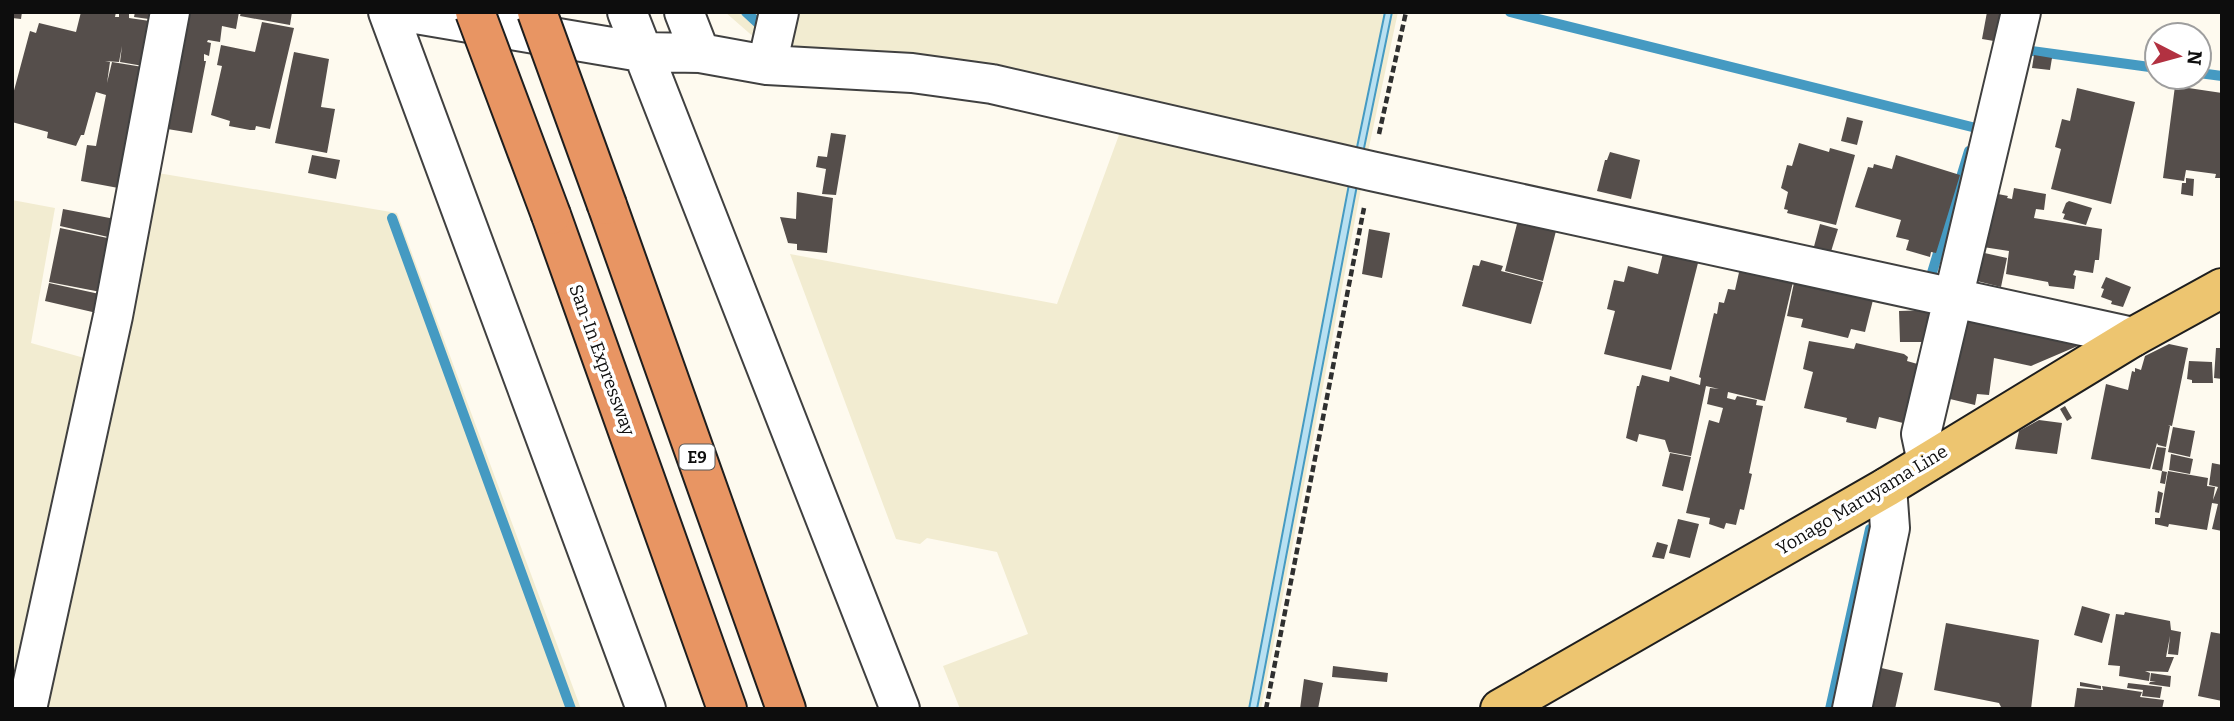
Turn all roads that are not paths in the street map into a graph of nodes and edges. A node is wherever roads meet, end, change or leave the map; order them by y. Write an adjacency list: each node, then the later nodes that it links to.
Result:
1 (170, 12): 18 (street)
2 (388, 12): 19 (street)
3 (404, 12): 10 (street)
4 (475, 12): 20 (highway, San-In Expressway, bridge)
5 (537, 12): 21 (highway, E9, bridge)
6 (627, 12): 10 (street)
7 (684, 12): 11 (street)
8 (779, 12): 12 (street)
9 (2021, 12): 14 (street)
10 (641, 52): 11 (street); 22 (street)
11 (700, 53): 12 (street)
12 (767, 65): 14 (street)
13 (2222, 288): 15 (main road, Yonago Maruyama Line)
14 (1952, 296): 15 (street); 16 (street)
15 (2133, 337): 16 (main road, Yonago Maruyama Line)
16 (1927, 462): 17 (main road, Yonago Maruyama Line)
17 (1887, 487): 23 (main road, Yonago Maruyama Line); 24 (street)
18 (27, 709)
19 (646, 709)
20 (727, 709)
21 (786, 709)
22 (900, 709)
23 (1500, 709)
24 (1852, 709)

